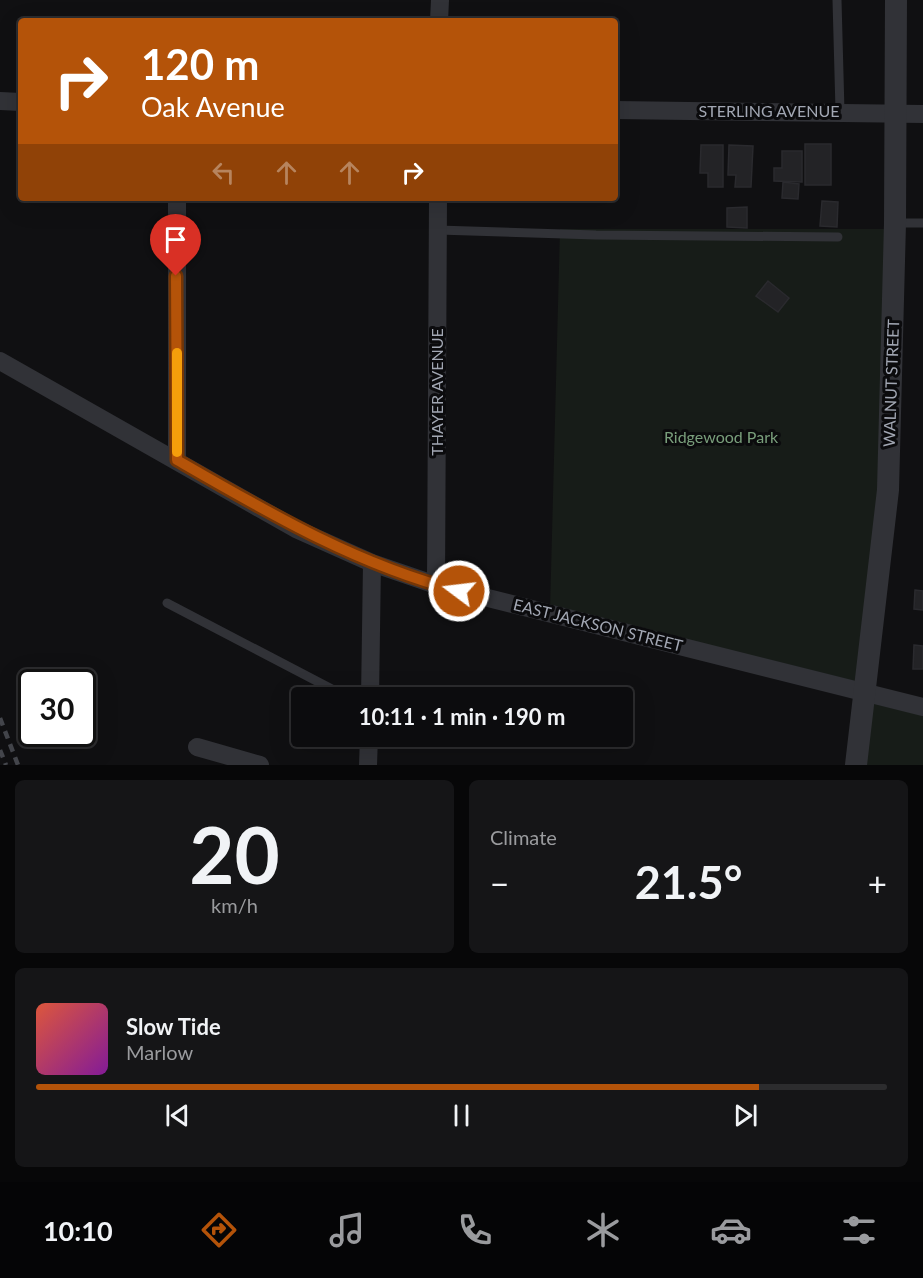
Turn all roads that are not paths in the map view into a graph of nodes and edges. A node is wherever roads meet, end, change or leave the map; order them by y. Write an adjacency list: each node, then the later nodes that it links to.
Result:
1 (440, 0): 4 (street)
2 (837, 0): 8 (lane)
3 (896, 0): 9 (street, WALNUT STREET)
4 (440, 18)
5 (0, 101): 6 (street)
6 (18, 102)
7 (618, 110): 8 (street, STERLING AVENUE)
8 (840, 111): 9 (street, STERLING AVENUE)
9 (895, 112): 10 (street, STERLING AVENUE); 13 (street, WALNUT STREET)
10 (923, 114)
11 (177, 201): 18 (street)
12 (438, 201): 15 (street, THAYER AVENUE)
13 (895, 223): 14 (lane); 24 (street, WALNUT STREET)
14 (923, 223)
15 (438, 230): 16 (lane); 20 (street, THAYER AVENUE)
16 (838, 237)
17 (0, 361): 18 (street, EAST JACKSON STREET)
18 (177, 460): 19 (street, EAST JACKSON STREET)
19 (372, 563): 20 (street, EAST JACKSON STREET); 23 (street)
20 (436, 585): 24 (street, EAST JACKSON STREET)
21 (167, 603): 22 (lane)
22 (328, 687)
23 (370, 687)
24 (864, 691): 25 (street, EAST JACKSON STREET); 30 (street, WALNUT STREET)
25 (923, 707)
26 (197, 747): 28 (street)
27 (369, 747): 29 (street)
28 (260, 765)
29 (368, 765)
30 (856, 765)

